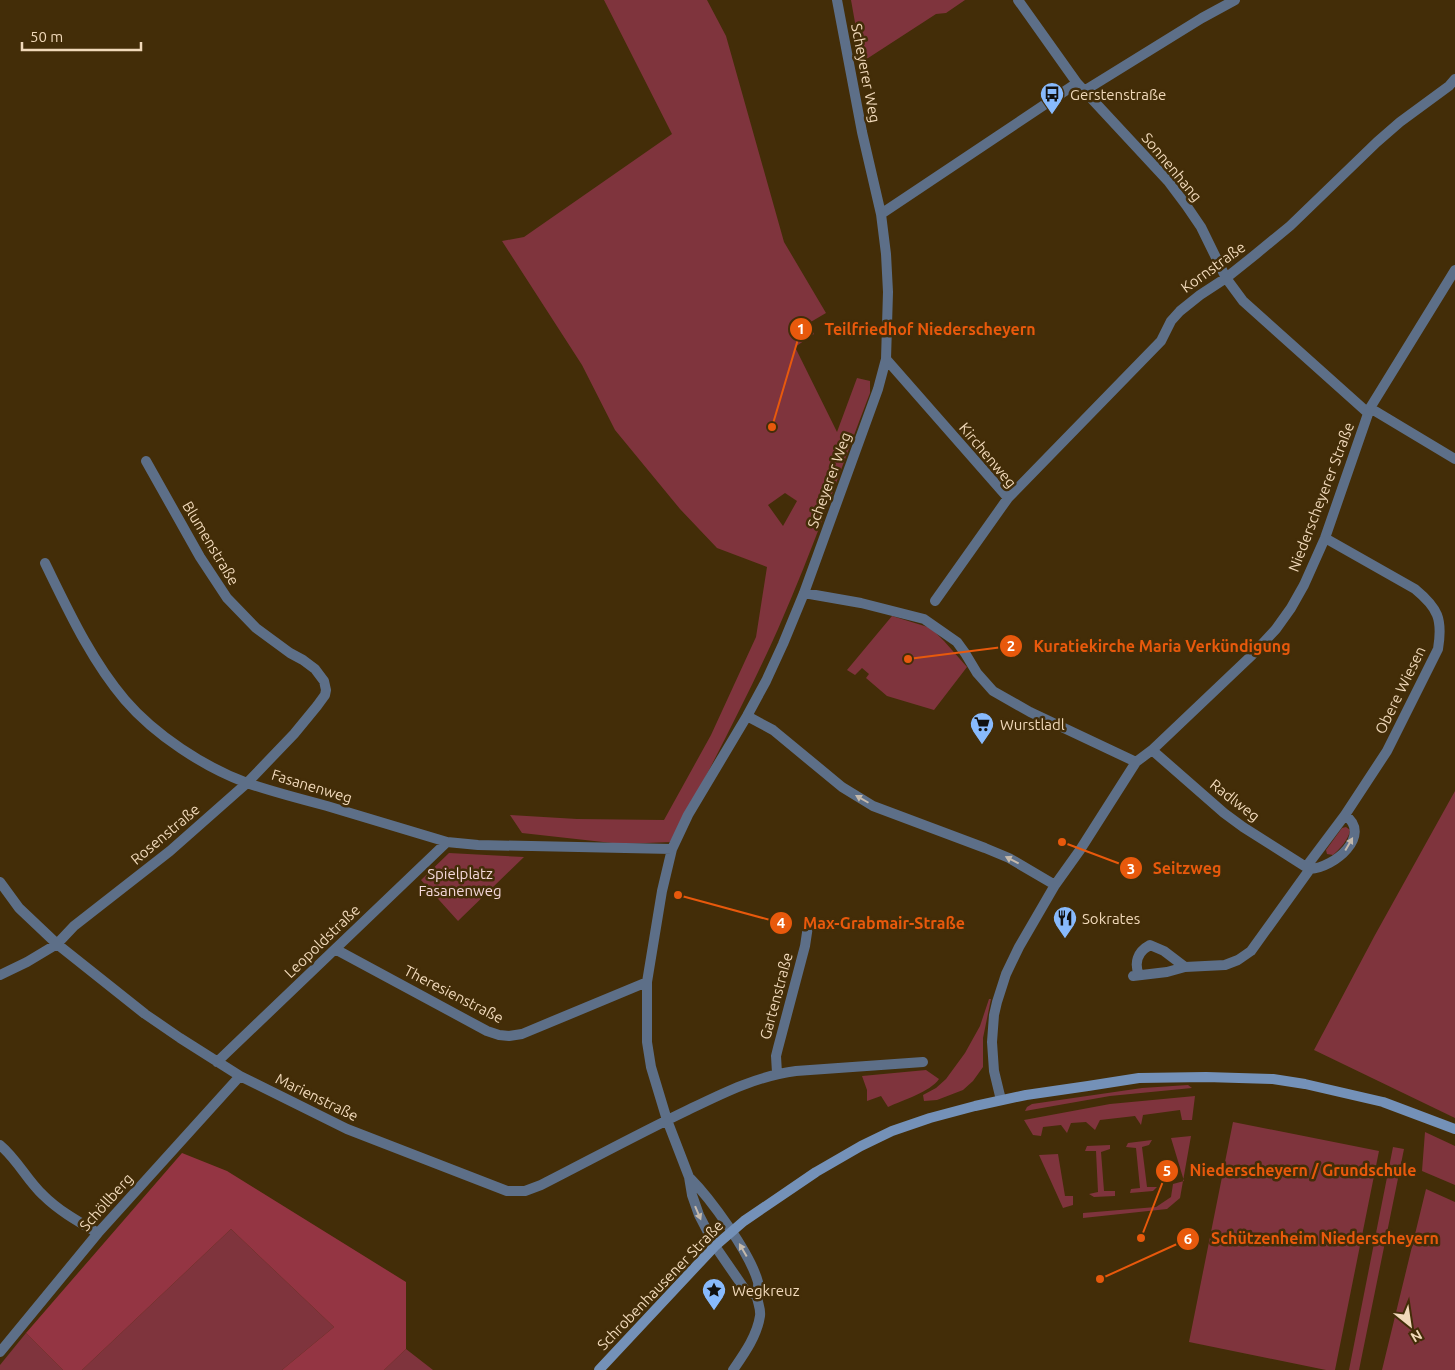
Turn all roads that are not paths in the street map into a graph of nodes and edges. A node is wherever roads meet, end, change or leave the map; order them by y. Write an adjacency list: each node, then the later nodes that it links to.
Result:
1 (1018, 0): 5 (street, Sonnenhang)
2 (1236, 0): 5 (street)
3 (836, 1): 6 (street, Scheyerer Weg)
4 (1455, 79): 8 (street, Kornstraße)
5 (1080, 87): 6 (street); 8 (street, Sonnenhang)
6 (881, 214): 9 (street, Scheyerer Weg)
7 (1455, 270): 10 (street, Niederscheyerer Straße)
8 (1226, 278): 10 (street, Sonnenhang); 13 (street, Kornstraße)
9 (886, 359): 13 (street, Kirchenweg); 16 (street, Scheyerer Weg)
10 (1369, 410): 11 (street, Sonnenhang); 14 (street, Niederscheyerer Straße)
11 (1455, 459)
12 (146, 461): 18 (street, Blumenstraße)
13 (1008, 498): 17 (street, Kirchenweg)
14 (1324, 538): 20 (street, Niederscheyerer Straße); 23 (street, Obere Wiesen)
15 (45, 563): 22 (street, Fasanenweg)
16 (804, 593): 19 (street, Scheyerer Weg); 21 (street)
17 (935, 601)
18 (326, 690): 22 (street, Rosenstraße)
19 (747, 716): 25 (street, Scheyerer Weg); 28 (street, one-way to 19)
20 (1152, 750): 21 (street, Niederscheyerer Straße); 26 (street, Radlweg)
21 (1136, 762): 28 (street, Niederscheyerer Straße)
22 (246, 783): 24 (street, Fasanenweg); 30 (street, Rosenstraße)
23 (1346, 815): 26 (street, Obere Wiesen); 26 (street, one-way to 23)
24 (447, 842): 25 (street, Fasanenweg); 31 (street, Leopoldstraße)
25 (672, 850): 34 (street, Scheyerer Weg)
26 (1308, 868): 32 (street, Obere Wiesen)
27 (0, 882): 30 (street, Marienstraße)
28 (1055, 885): 39 (street, Niederscheyerer Straße)
29 (808, 926): 37 (street, Gartenstraße)
30 (57, 944): 33 (street, Rosenstraße); 35 (street, Marienstraße)
31 (335, 949): 34 (street, Theresienstraße); 35 (street, Leopoldstraße)
32 (1184, 967): 32 (street, Obere Wiesen)
33 (0, 975)
34 (646, 982): 40 (street, Scheyerer Weg)
35 (217, 1062): 38 (street, Marienstraße)
36 (923, 1062): 37 (street)
37 (778, 1073): 40 (street)
38 (240, 1076): 40 (street, Marienstraße); 45 (street, Schöllberg)
39 (1001, 1100): 41 (main road, Schrobenhausener Straße); 44 (main road, Schrobenhausener Straße)
40 (667, 1120): 43 (street, Scheyerer Weg)
41 (1455, 1129)
42 (0, 1145): 45 (street)
43 (689, 1177): 44 (street); 46 (street, one-way to 46)
44 (732, 1232): 46 (main road, Schrobenhausener Straße); 47 (street, one-way to 44)
45 (98, 1233): 48 (street, Schöllberg)
46 (715, 1246): 47 (street); 49 (main road, Schrobenhausener Straße)
47 (757, 1296): 50 (street)
48 (0, 1352)
49 (599, 1370)
50 (733, 1370)

